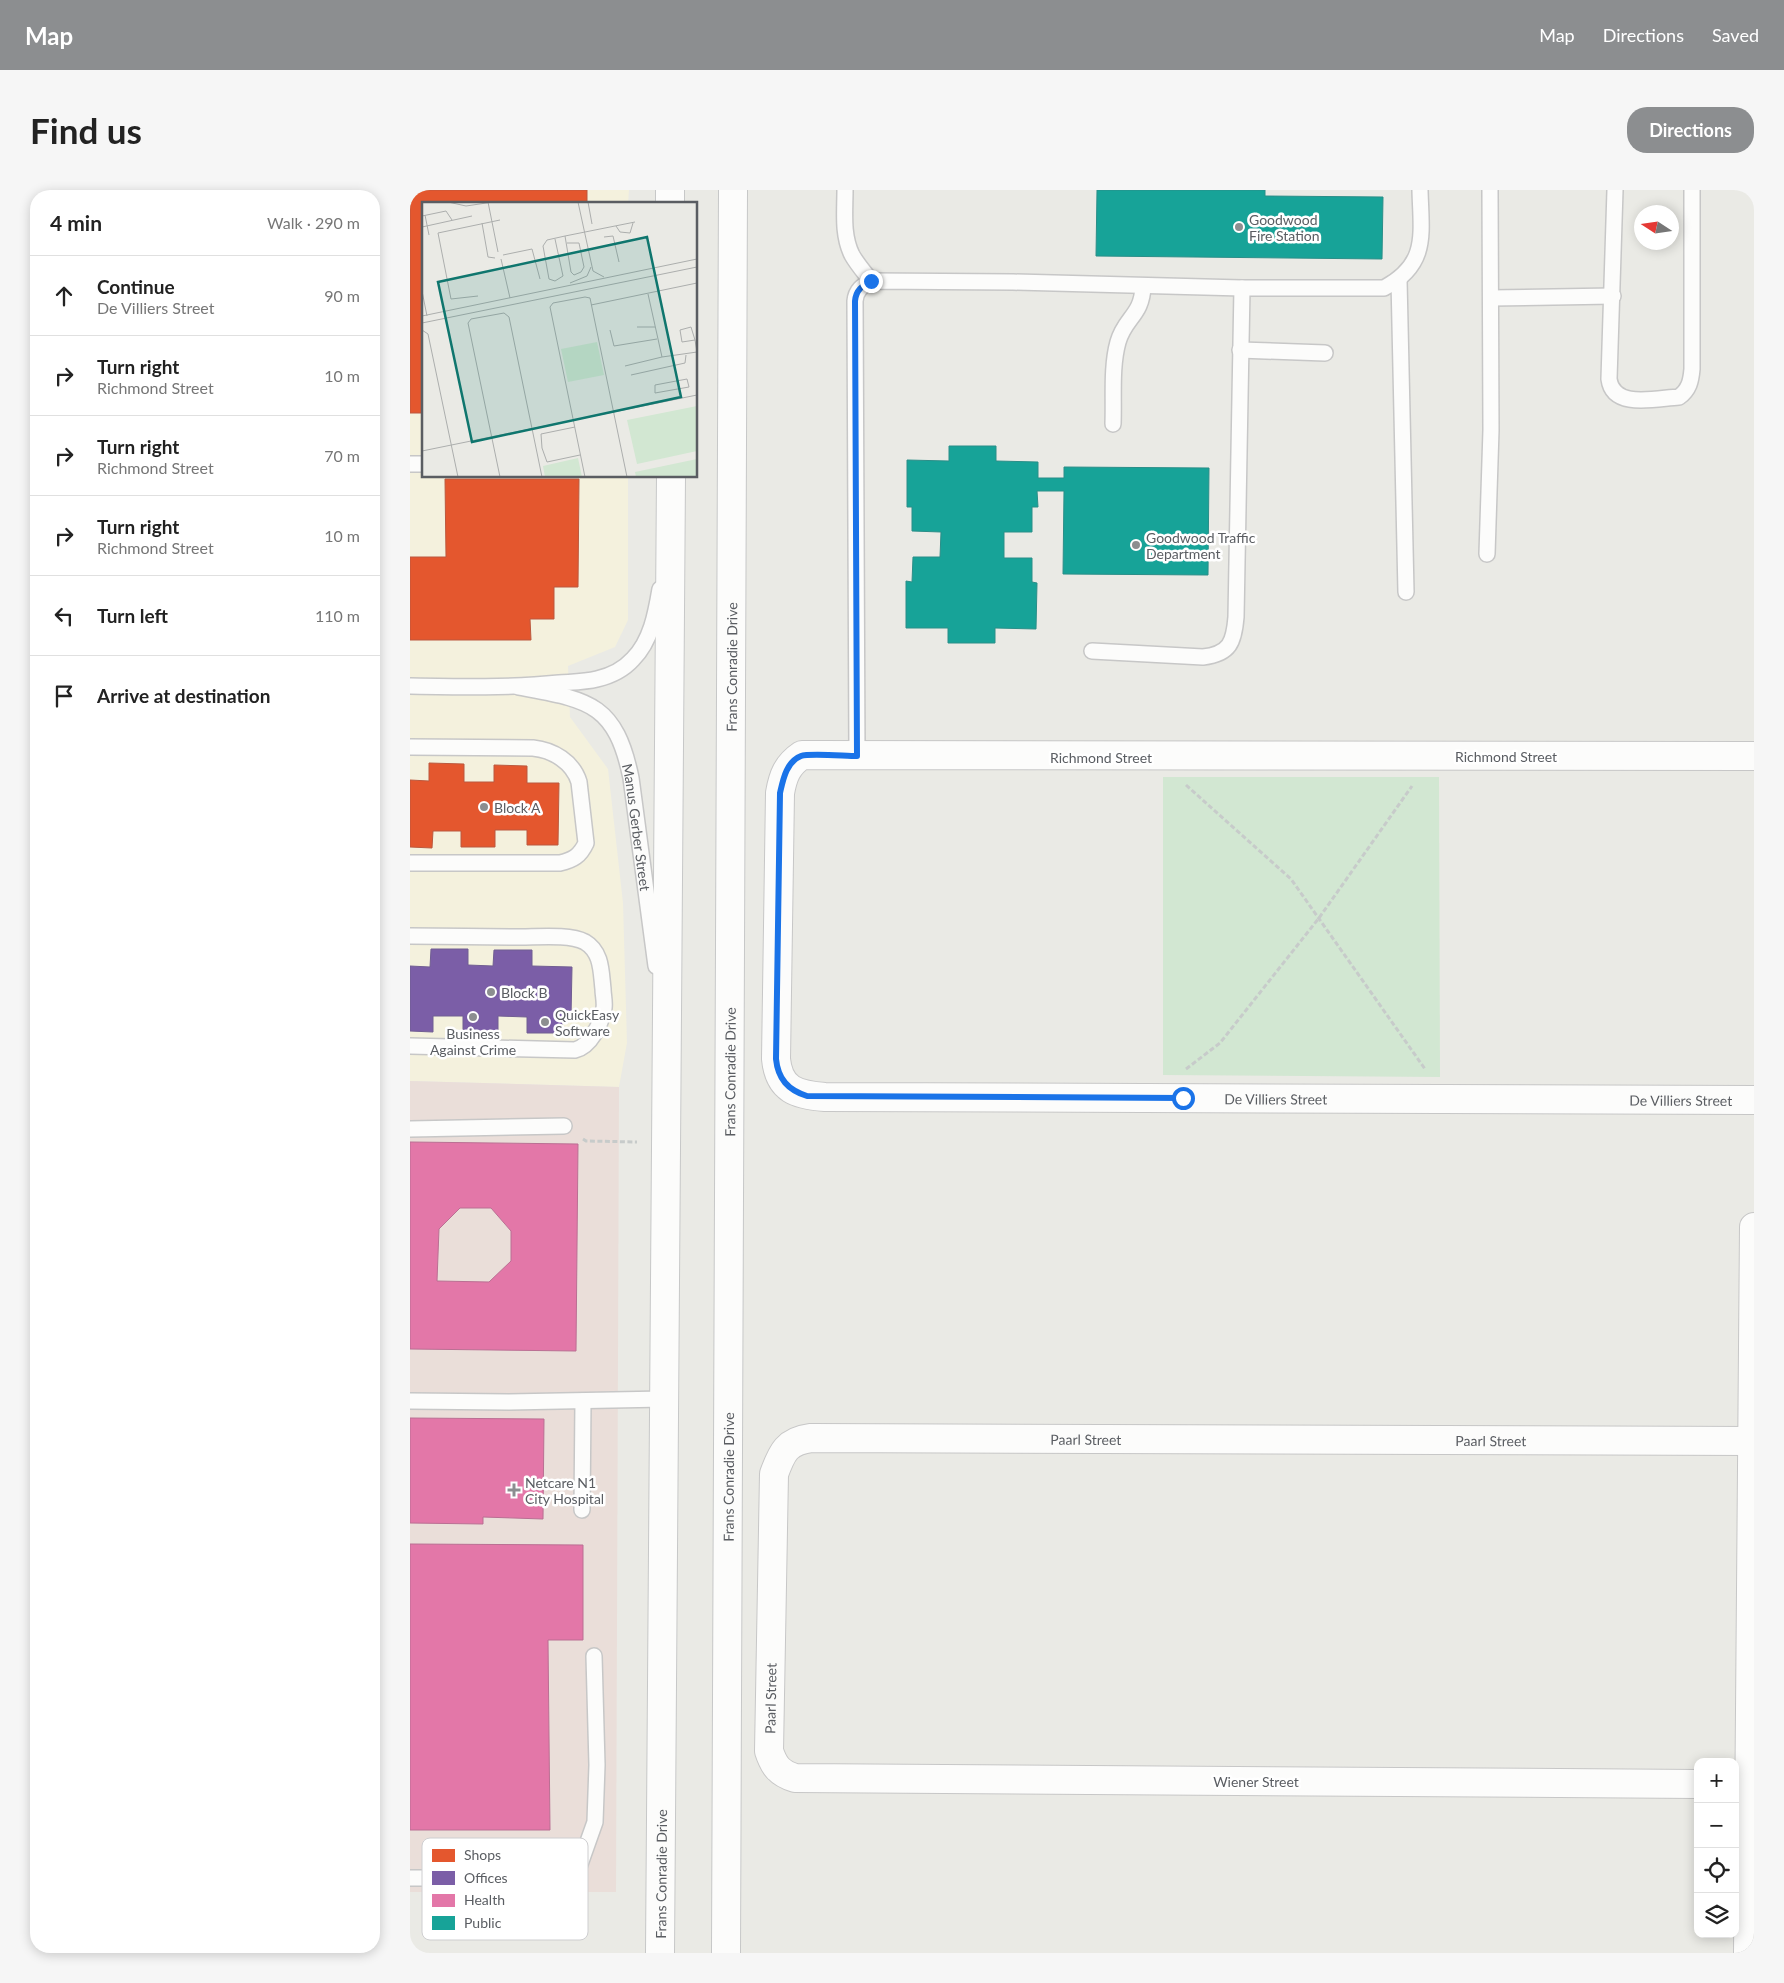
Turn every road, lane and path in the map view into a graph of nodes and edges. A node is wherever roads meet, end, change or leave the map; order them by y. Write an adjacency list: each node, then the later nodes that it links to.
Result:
1 (733, 190): 53 (street, Frans Conradie Drive)
2 (845, 190): 8 (lane)
3 (1420, 190): 7 (lane)
4 (1490, 190): 12 (lane)
5 (1615, 190): 11 (lane)
6 (1692, 190): 11 (lane)
7 (1399, 280): 10 (lane); 19 (lane)
8 (871, 281): 9 (lane); 24 (lane)
9 (1143, 286): 10 (lane); 15 (lane)
10 (1242, 288): 13 (lane)
11 (1613, 296): 12 (lane)
12 (1492, 298): 18 (lane)
13 (1240, 350): 14 (lane); 20 (lane)
14 (1325, 352)
15 (1113, 424)
16 (671, 478): 17 (street, Frans Conradie Drive)
17 (671, 532): 22 (lane, Manus Gerber Street); 31 (street, Frans Conradie Drive)
18 (1487, 554)
19 (1406, 592)
20 (1092, 652)
21 (410, 686): 22 (lane, Manus Gerber Street)
22 (518, 687): 31 (lane, Manus Gerber Street)
23 (410, 747): 28 (lane)
24 (857, 756): 25 (street, Richmond Street); 35 (street, Richmond Street)
25 (1754, 756)
26 (1416, 780): 29 (path)
27 (1184, 783): 29 (path)
28 (410, 863)
29 (1319, 918): 33 (path); 34 (path)
30 (410, 936): 32 (lane)
31 (666, 1036): 42 (street, Frans Conradie Drive)
32 (410, 1046)
33 (1184, 1070)
34 (1430, 1076)
35 (796, 1093): 36 (street, De Villiers Street)
36 (1754, 1100)
37 (564, 1126): 38 (lane)
38 (410, 1129)
39 (586, 1140): 40 (path)
40 (629, 1142)
41 (1754, 1227): 45 (street)
42 (664, 1399): 43 (lane); 52 (street, Frans Conradie Drive)
43 (583, 1401): 44 (lane); 46 (lane)
44 (410, 1402)
45 (1753, 1441): 48 (street, Paarl Street); 50 (street)
46 (582, 1510)
47 (594, 1656): 51 (lane)
48 (815, 1777): 49 (street, Wiener Street)
49 (1694, 1784)
50 (1746, 1785): 54 (street)
51 (588, 1842)
52 (660, 1953)
53 (726, 1953)
54 (1748, 1953)

